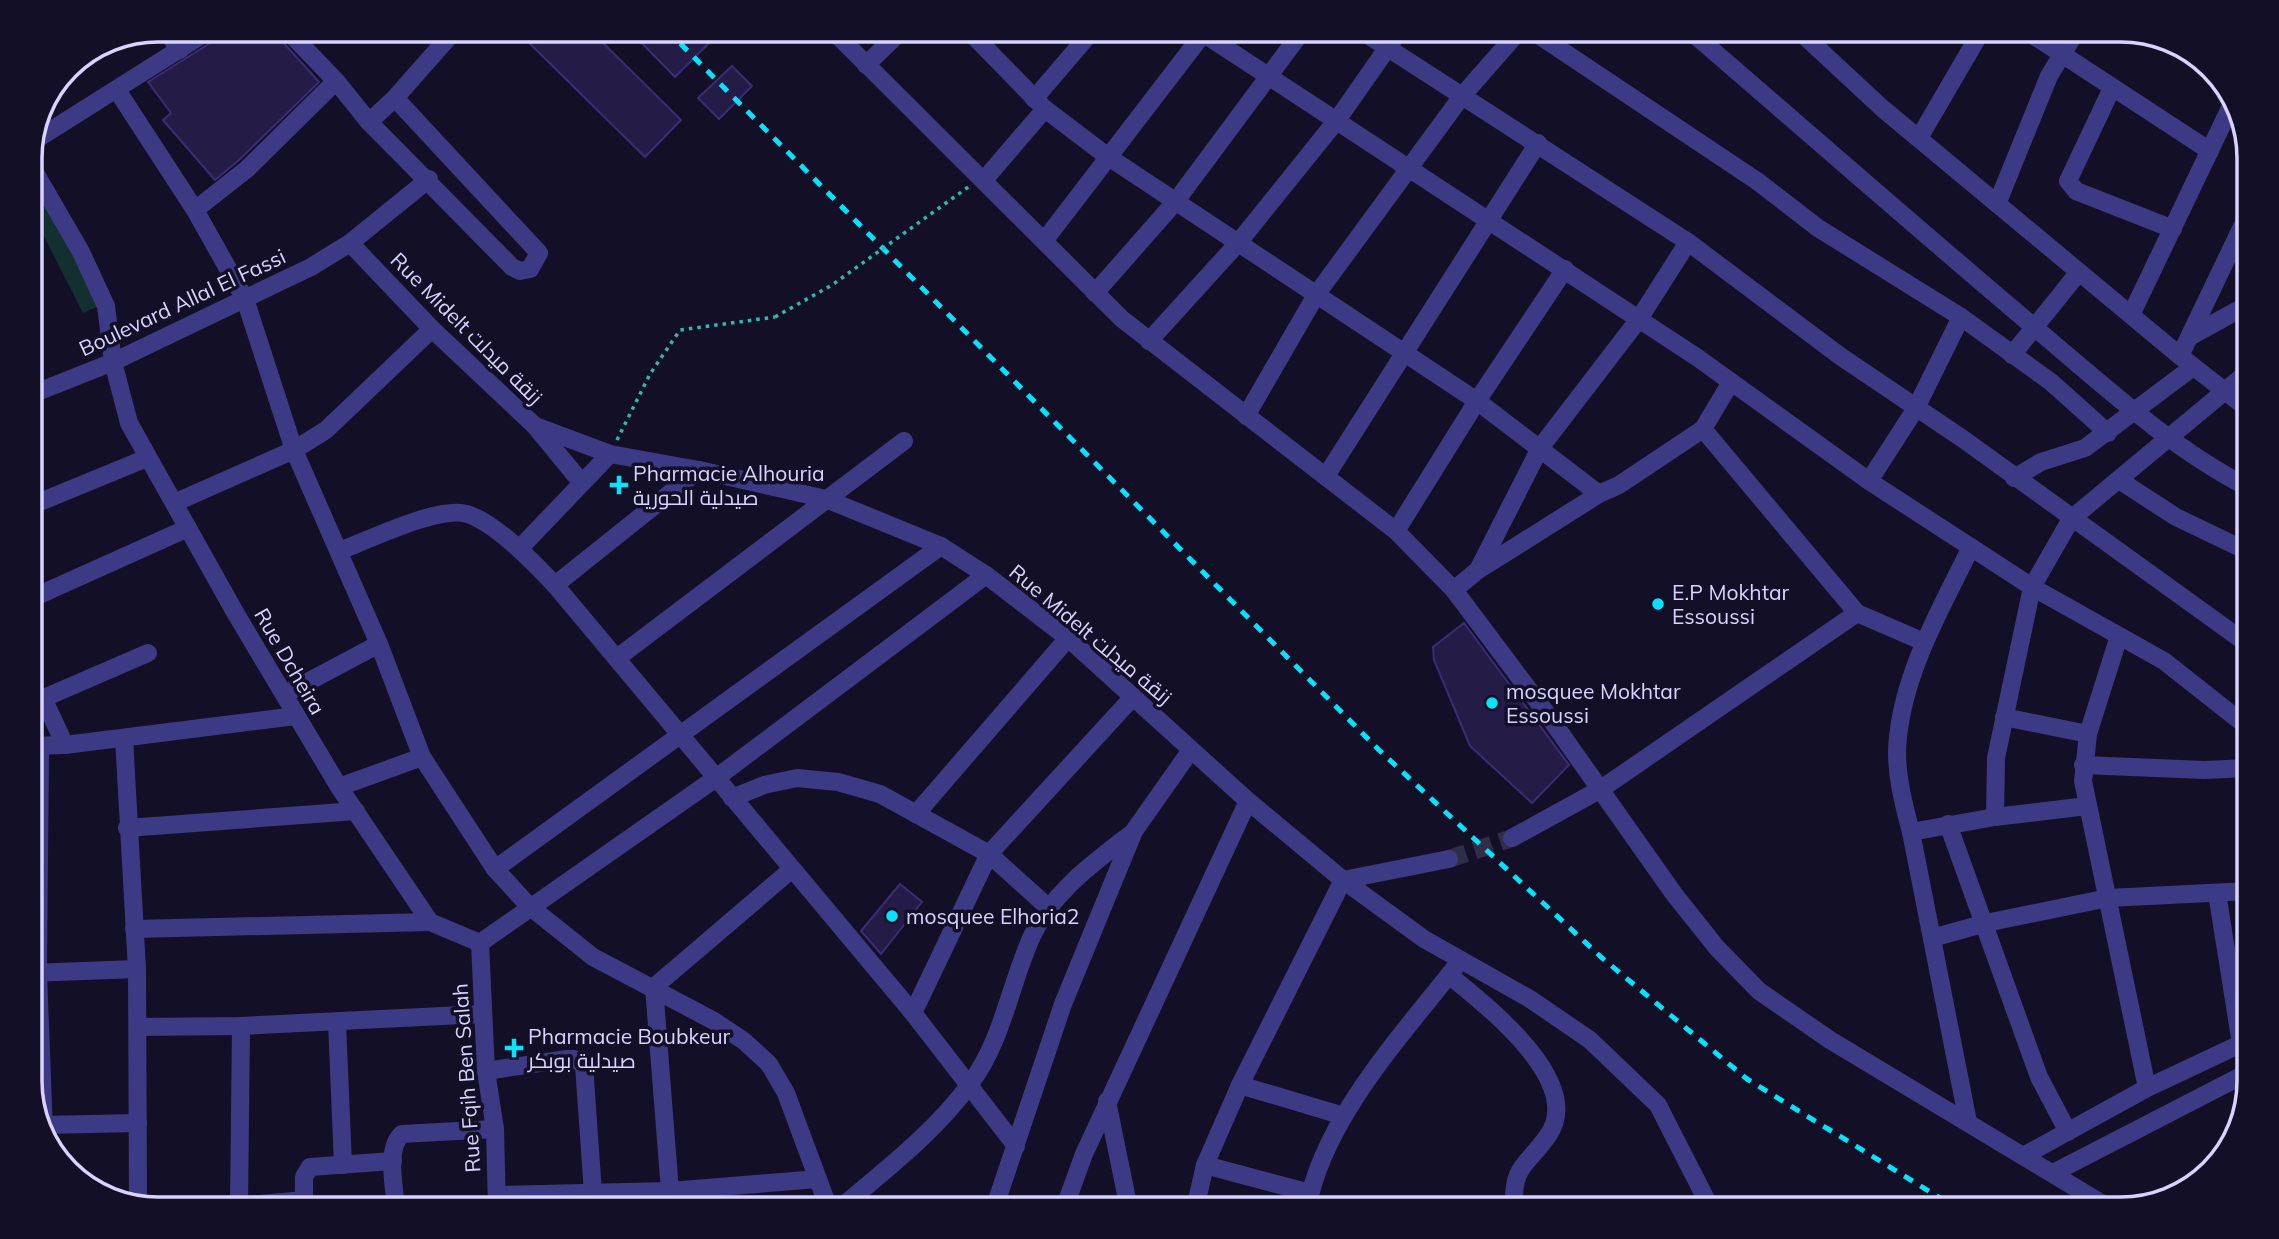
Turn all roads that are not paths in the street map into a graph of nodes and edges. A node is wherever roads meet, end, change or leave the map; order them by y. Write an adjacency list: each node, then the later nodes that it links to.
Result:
1 (174, 42): 22 (street)
2 (192, 42): 22 (street)
3 (299, 42): 26 (street)
4 (444, 42): 30 (street)
5 (844, 42): 24 (street)
6 (890, 42): 24 (street)
7 (980, 42): 31 (street)
8 (1084, 42): 31 (street)
9 (1194, 42): 39 (street)
10 (1219, 42): 25 (street)
11 (1295, 42): 25 (street)
12 (1378, 42): 21 (street)
13 (1392, 42): 21 (street)
14 (1509, 42): 29 (street)
15 (1549, 42): 61 (street)
16 (1703, 42): 63 (street)
17 (1811, 42): 36 (street)
18 (1975, 42): 36 (street)
19 (2043, 42): 23 (street)
20 (2069, 42): 23 (street)
21 (1387, 48): 29 (street); 33 (street)
22 (180, 50): 28 (street)
23 (2061, 54): 27 (street); 45 (street)
24 (866, 65): 42 (street)
25 (1272, 76): 33 (street); 44 (street)
26 (336, 80): 34 (street); 46 (street)
27 (2112, 88): 38 (street); 48 (street)
28 (117, 89): 35 (street); 46 (street)
29 (1462, 96): 37 (street); 40 (street)
30 (395, 98): 34 (street); 41 (street)
31 (1040, 104): 39 (street); 42 (street)
32 (2228, 113): 38 (street)
33 (1337, 120): 40 (street); 53 (street)
34 (369, 122): 41 (street)
35 (45, 134)
36 (1919, 138): 45 (street)
37 (1538, 143): 47 (street); 51 (street)
38 (2210, 151): 48 (street)
39 (1107, 156): 44 (street); 50 (street)
40 (1410, 170): 47 (street); 57 (street)
41 (429, 179): 52 (street, Boulevard Allal El Fassi)
42 (977, 183): 50 (street)
43 (42, 185): 69 (street, Rue Dcheira)
44 (1176, 201): 53 (street); 56 (street)
45 (1997, 204): 55 (street)
46 (195, 210): 58 (street)
47 (1488, 218): 54 (street); 67 (street)
48 (2173, 229): 60 (street)
49 (2237, 237): 65 (street)
50 (1044, 241): 56 (street)
51 (1688, 242): 62 (street); 77 (street)
52 (350, 243): 58 (street, Boulevard Allal El Fassi); 64 (street, Rue Midelt زنقة ميدلت)
53 (1238, 243): 57 (street); 66 (street)
54 (1565, 269): 62 (street); 75 (street)
55 (2079, 272): 60 (street); 63 (street)
56 (1095, 293): 66 (street)
57 (1316, 295): 67 (street); 79 (street)
58 (245, 299): 69 (street, Boulevard Allal El Fassi); 86 (street)
59 (2237, 311): 65 (street)
60 (2131, 315): 70 (street)
61 (1961, 317): 68 (street); 77 (street)
62 (1639, 319): 71 (street); 85 (street)
63 (2034, 327): 68 (street); 78 (street)
64 (432, 329): 80 (street, Rue Midelt زنقة ميدلت); 86 (street)
65 (2190, 337): 70 (street)
66 (1149, 341): 79 (street)
67 (1403, 353): 75 (street); 90 (street)
68 (2012, 355): 82 (street)
69 (113, 362): 73 (street, Boulevard Allal El Fassi); 88 (street, Rue Dcheira)
70 (2187, 362): 74 (street); 78 (street)
71 (1731, 382): 81 (street); 93 (street)
72 (2237, 382): 74 (street)
73 (42, 390)
74 (2225, 393): 76 (street); 83 (street)
75 (1477, 401): 85 (street); 102 (street)
76 (2237, 402)
77 (1916, 408): 91 (street); 93 (street)
78 (2136, 412): 82 (street); 83 (street)
79 (1246, 416): 90 (street)
80 (535, 426): 87 (street, Rue Midelt زنقة ميدلت); 94 (street)
81 (1703, 429): 96 (street); 114 (street)
82 (2108, 433): 91 (street)
83 (2171, 439): 92 (street); 95 (street)
84 (904, 441): 97 (street)
85 (1540, 448): 96 (street); 108 (street)
86 (293, 450): 99 (street); 107 (street)
87 (610, 454): 89 (street, Rue Midelt زنقة ميدلت); 94 (street)
88 (147, 458): 98 (street); 99 (street, Rue Dcheira)
89 (699, 470): 97 (street, Rue Midelt زنقة ميدلت); 110 (street)
90 (1326, 476): 102 (street)
91 (2014, 478): 100 (street)
92 (2119, 480): 100 (street); 104 (street)
93 (1869, 481): 105 (street)
94 (581, 482): 106 (street)
95 (2237, 482)
96 (1599, 494): 108 (street)
97 (826, 499): 103 (street, Rue Midelt زنقة ميدلت); 121 (street)
98 (42, 501)
99 (174, 503): 101 (street, Rue Dcheira)
100 (2071, 519): 111 (street); 116 (street)
101 (188, 528): 113 (street); 122 (street, Rue Dcheira)
102 (1396, 531): 112 (street)
103 (941, 546): 109 (street, Rue Midelt زنقة ميدلت); 130 (street)
104 (2237, 546)
105 (1971, 547): 111 (street); 118 (street)
106 (519, 548): 107 (street); 110 (street)
107 (339, 551): 119 (street)
108 (1478, 570): 112 (street)
109 (986, 575): 117 (street, Rue Midelt زنقة ميدلت); 138 (street)
110 (555, 584): 121 (street)
111 (2032, 587): 115 (street); 127 (street)
112 (1454, 590): 140 (street)
113 (42, 594)
114 (1857, 613): 118 (street); 140 (street)
115 (2119, 636): 128 (street); 129 (street)
116 (2237, 637)
117 (1068, 638): 123 (street, Rue Midelt زنقة ميدلت); 145 (street)
118 (1924, 642): 150 (street)
119 (379, 644): 122 (street); 135 (street)
120 (148, 653): 124 (street)
121 (617, 658): 130 (street)
122 (285, 694): 126 (street, Rue Dcheira)
123 (1133, 697): 134 (street, Rue Midelt زنقة ميدلت); 152 (street)
124 (42, 698)
125 (42, 710): 133 (street)
126 (296, 716): 131 (street); 139 (street, Rue Dcheira)
127 (2004, 717): 129 (street); 146 (street)
128 (2237, 719)
129 (2088, 734): 136 (street)
130 (680, 735): 138 (street); 154 (street)
131 (124, 738): 133 (street); 148 (street)
132 (42, 746): 133 (street)
133 (65, 746)
134 (1191, 750): 142 (street, Rue Midelt زنقة ميدلت); 149 (street)
135 (422, 757): 139 (street); 154 (street)
136 (2083, 765): 137 (street); 143 (street)
137 (2237, 769)
138 (716, 778): 141 (street); 160 (street)
139 (339, 787): 144 (street, Rue Dcheira)
140 (1601, 789): 151 (street); 186 (street)
141 (732, 798): 145 (street); 155 (street)
142 (1248, 800): 156 (street, Rue Midelt زنقة ميدلت); 183 (street)
143 (2087, 806): 146 (street); 159 (street)
144 (356, 811): 148 (street); 162 (street, Rue Dcheira)
145 (916, 814): 152 (street)
146 (1995, 817): 147 (street)
147 (1948, 824): 150 (street); 163 (street)
148 (127, 828): 164 (street)
149 (1134, 831): 161 (street); 190 (street)
150 (1911, 832): 165 (street)
151 (1512, 838)
152 (989, 854): 161 (street); 172 (street)
153 (1449, 859): 156 (street)
154 (495, 869): 160 (street)
155 (791, 870): 170 (street); 172 (street)
156 (1343, 880): 167 (street, Rue Midelt زنقة ميدلت); 181 (street)
157 (2237, 892): 158 (street)
158 (2217, 893): 159 (street); 171 (street)
159 (2109, 898): 163 (street); 182 (street)
160 (529, 906): 166 (street); 170 (street)
161 (1049, 908): 180 (street)
162 (430, 922): 164 (street); 166 (street)
163 (1986, 923): 165 (street); 189 (street)
164 (134, 929): 168 (street)
165 (1932, 938): 186 (street)
166 (480, 943): 173 (street, Rue Fqih Ben Salah)
167 (1455, 968): 184 (street); 213 (street); 214 (street, Rue Midelt زنقة ميدلت)
168 (136, 969): 169 (street); 176 (street)
169 (42, 973)
170 (654, 987): 196 (street); 197 (street)
171 (2237, 999)
172 (914, 1013): 180 (street)
173 (483, 1014): 174 (street); 178 (street, Rue Fqih Ben Salah)
174 (337, 1022): 175 (street); 194 (street)
175 (241, 1026): 176 (street); 200 (street)
176 (138, 1027): 185 (street)
177 (2237, 1046): 182 (street)
178 (486, 1071): 188 (street, Rue Fqih Ben Salah); 198 (street)
179 (2237, 1079): 195 (street)
180 (971, 1083): 190 (street); 206 (street)
181 (1240, 1085): 184 (street); 193 (street)
182 (2147, 1088): 189 (street)
183 (1107, 1101): 208 (street); 209 (street)
184 (1344, 1116): 212 (street)
185 (138, 1122): 187 (street); 199 (street)
186 (1968, 1122): 191 (street)
187 (51, 1127)
188 (495, 1129): 192 (street); 203 (street, Rue Fqih Ben Salah)
189 (2068, 1132): 191 (street)
190 (1016, 1146): 207 (street)
191 (2025, 1156): 195 (street)
192 (393, 1161): 194 (street); 202 (street)
193 (1205, 1164): 210 (street); 211 (street)
194 (343, 1165): 201 (street)
195 (2053, 1173): 215 (street)
196 (818, 1179): 197 (street); 205 (street)
197 (670, 1191): 198 (street)
198 (593, 1193): 204 (street)
199 (138, 1195)
200 (239, 1197)
201 (304, 1197)
202 (395, 1197)
203 (497, 1197)
204 (550, 1197)
205 (825, 1197)
206 (852, 1197)
207 (998, 1197)
208 (1069, 1197)
209 (1127, 1197)
210 (1198, 1197)
211 (1297, 1197)
212 (1310, 1197)
213 (1513, 1197)
214 (1705, 1197)
215 (2092, 1197)

